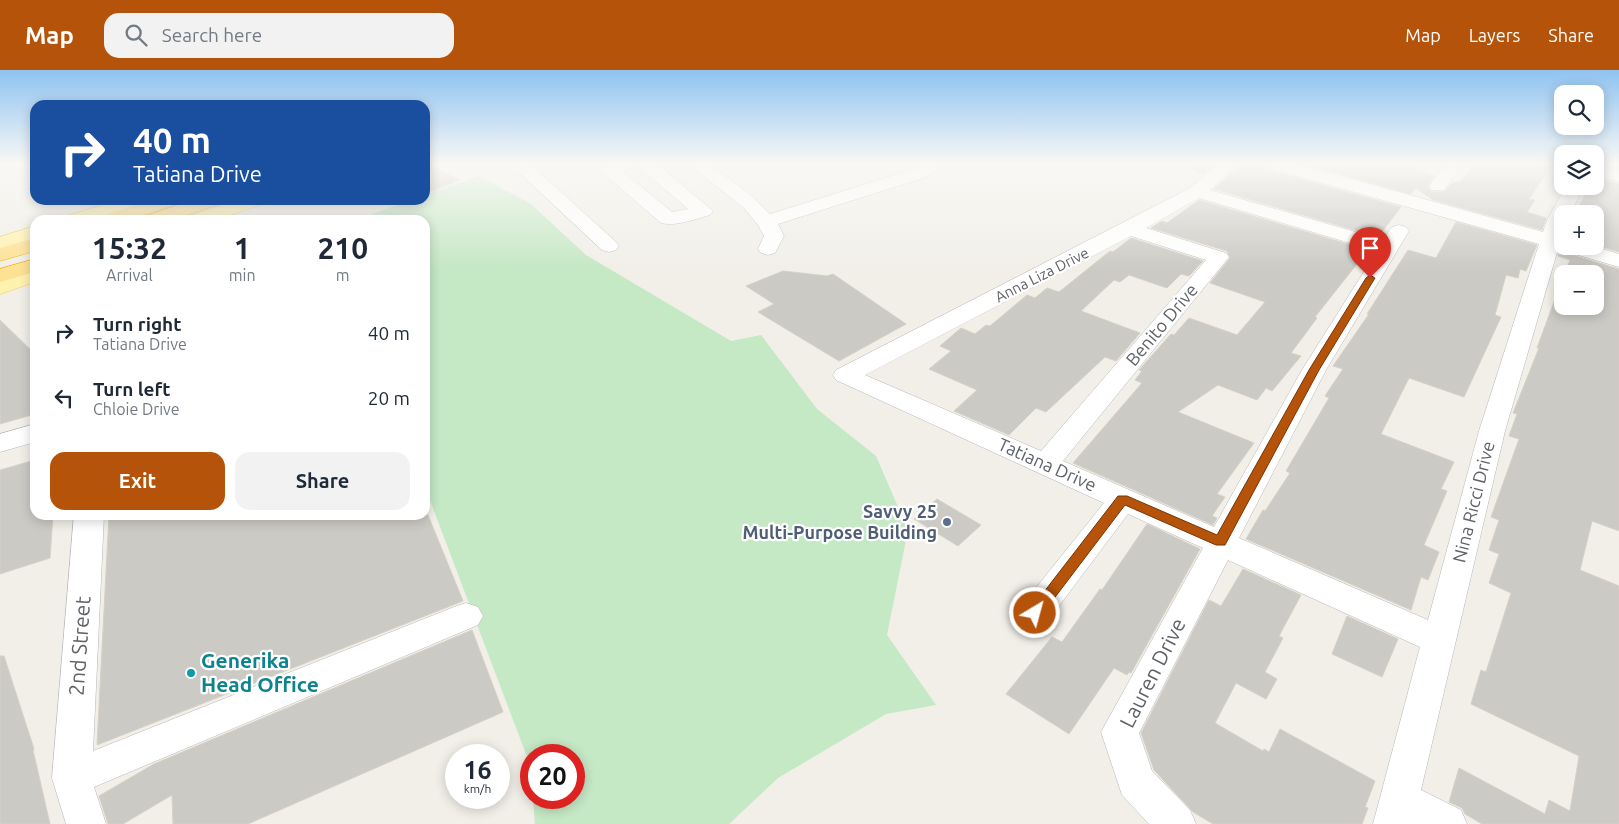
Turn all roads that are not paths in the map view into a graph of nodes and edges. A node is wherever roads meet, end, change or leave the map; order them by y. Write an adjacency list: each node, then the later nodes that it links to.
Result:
1 (558, 198): 27 (street)
2 (643, 198): 3 (street)
3 (687, 198)
4 (743, 198): 21 (street)
5 (840, 198): 21 (street)
6 (1186, 198): 22 (street, Anna Liza Drive)
7 (1223, 198): 47 (street, Lauren Drive)
8 (1395, 198): 24 (street)
9 (121, 205): 15 (main road)
10 (154, 205): 16 (highway)
11 (170, 205): 17 (highway)
12 (197, 205): 18 (highway)
13 (213, 205): 19 (highway)
14 (242, 205): 20 (main road)
15 (90, 215)
16 (124, 215)
17 (139, 215)
18 (167, 215)
19 (184, 215)
20 (212, 215)
21 (768, 221): 28 (street)
22 (1129, 230): 41 (street, Anna Liza Drive); 44 (street, Benito Drive)
23 (30, 234): 25 (main road)
24 (1554, 242)
25 (0, 244)
26 (30, 246): 30 (highway)
27 (609, 246)
28 (768, 248)
29 (30, 251): 33 (highway)
30 (0, 255)
31 (1557, 255): 50 (street, Nina Ricci Drive)
32 (1599, 255): 35 (street)
33 (0, 260)
34 (30, 261): 37 (highway)
35 (1619, 261)
36 (30, 267): 38 (highway)
37 (0, 270)
38 (0, 276)
39 (30, 277): 40 (main road)
40 (0, 287)
41 (845, 375): 44 (street, Tatiana Drive)
42 (30, 434): 43 (street)
43 (0, 443)
44 (1045, 465): 45 (street, Tatiana Drive)
45 (1123, 499): 47 (street, Tatiana Drive); 48 (street)
46 (89, 520): 51 (street, 2nd Street)
47 (1220, 542): 50 (street, Tatiana Drive); 54 (street, Lauren Drive)
48 (1035, 613)
49 (466, 616): 51 (street)
50 (1440, 641): 52 (street, Nina Ricci Drive)
51 (72, 778): 53 (street)
52 (1396, 811): 55 (street)
53 (86, 824)
54 (1176, 824)
55 (1447, 824)

